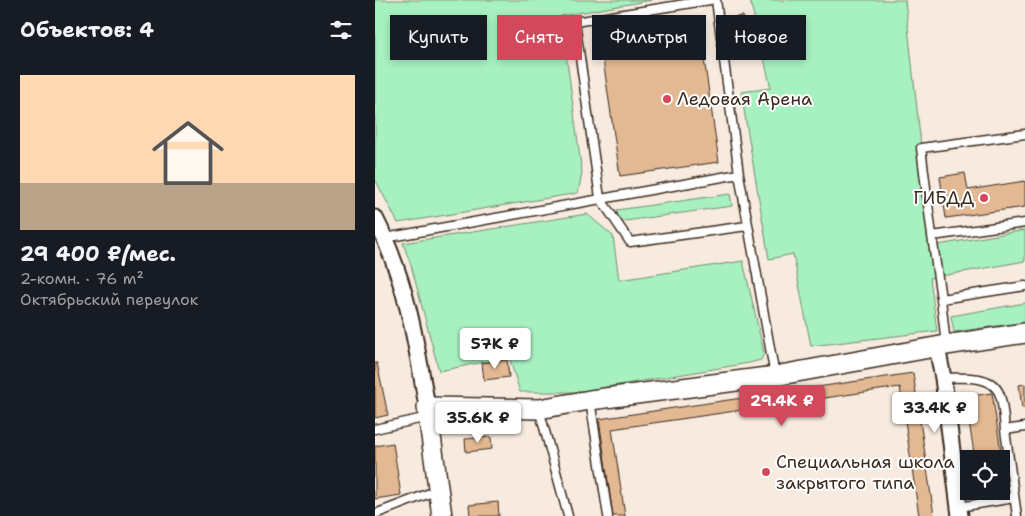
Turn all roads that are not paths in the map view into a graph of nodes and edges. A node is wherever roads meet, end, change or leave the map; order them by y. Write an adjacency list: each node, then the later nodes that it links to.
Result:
1 (710, 0): 5 (lane)
2 (716, 0): 4 (lane)
3 (1025, 134): 9 (lane)
4 (739, 174): 5 (lane); 8 (lane)
5 (600, 198): 8 (lane); 10 (lane)
6 (375, 218): 10 (street)
7 (1025, 223): 9 (lane)
8 (747, 226): 15 (lane)
9 (932, 236): 12 (lane)
10 (385, 238): 19 (street)
11 (1025, 286): 12 (lane)
12 (941, 299): 14 (lane)
13 (1025, 333): 14 (street)
14 (942, 346): 15 (street); 16 (street)
15 (775, 376): 17 (street)
16 (943, 378): 22 (lane); 25 (street)
17 (590, 400): 18 (street); 29 (lane)
18 (539, 409): 19 (street); 28 (lane)
19 (427, 412): 21 (lane); 23 (street)
20 (1025, 427): 22 (lane)
21 (375, 429)
22 (1005, 430): 24 (lane)
23 (438, 490): 26 (lane); 27 (street)
24 (1014, 498): 25 (lane); 30 (lane)
25 (959, 511)
26 (375, 514)
27 (442, 516)
28 (568, 516)
29 (608, 516)
30 (1017, 516)

